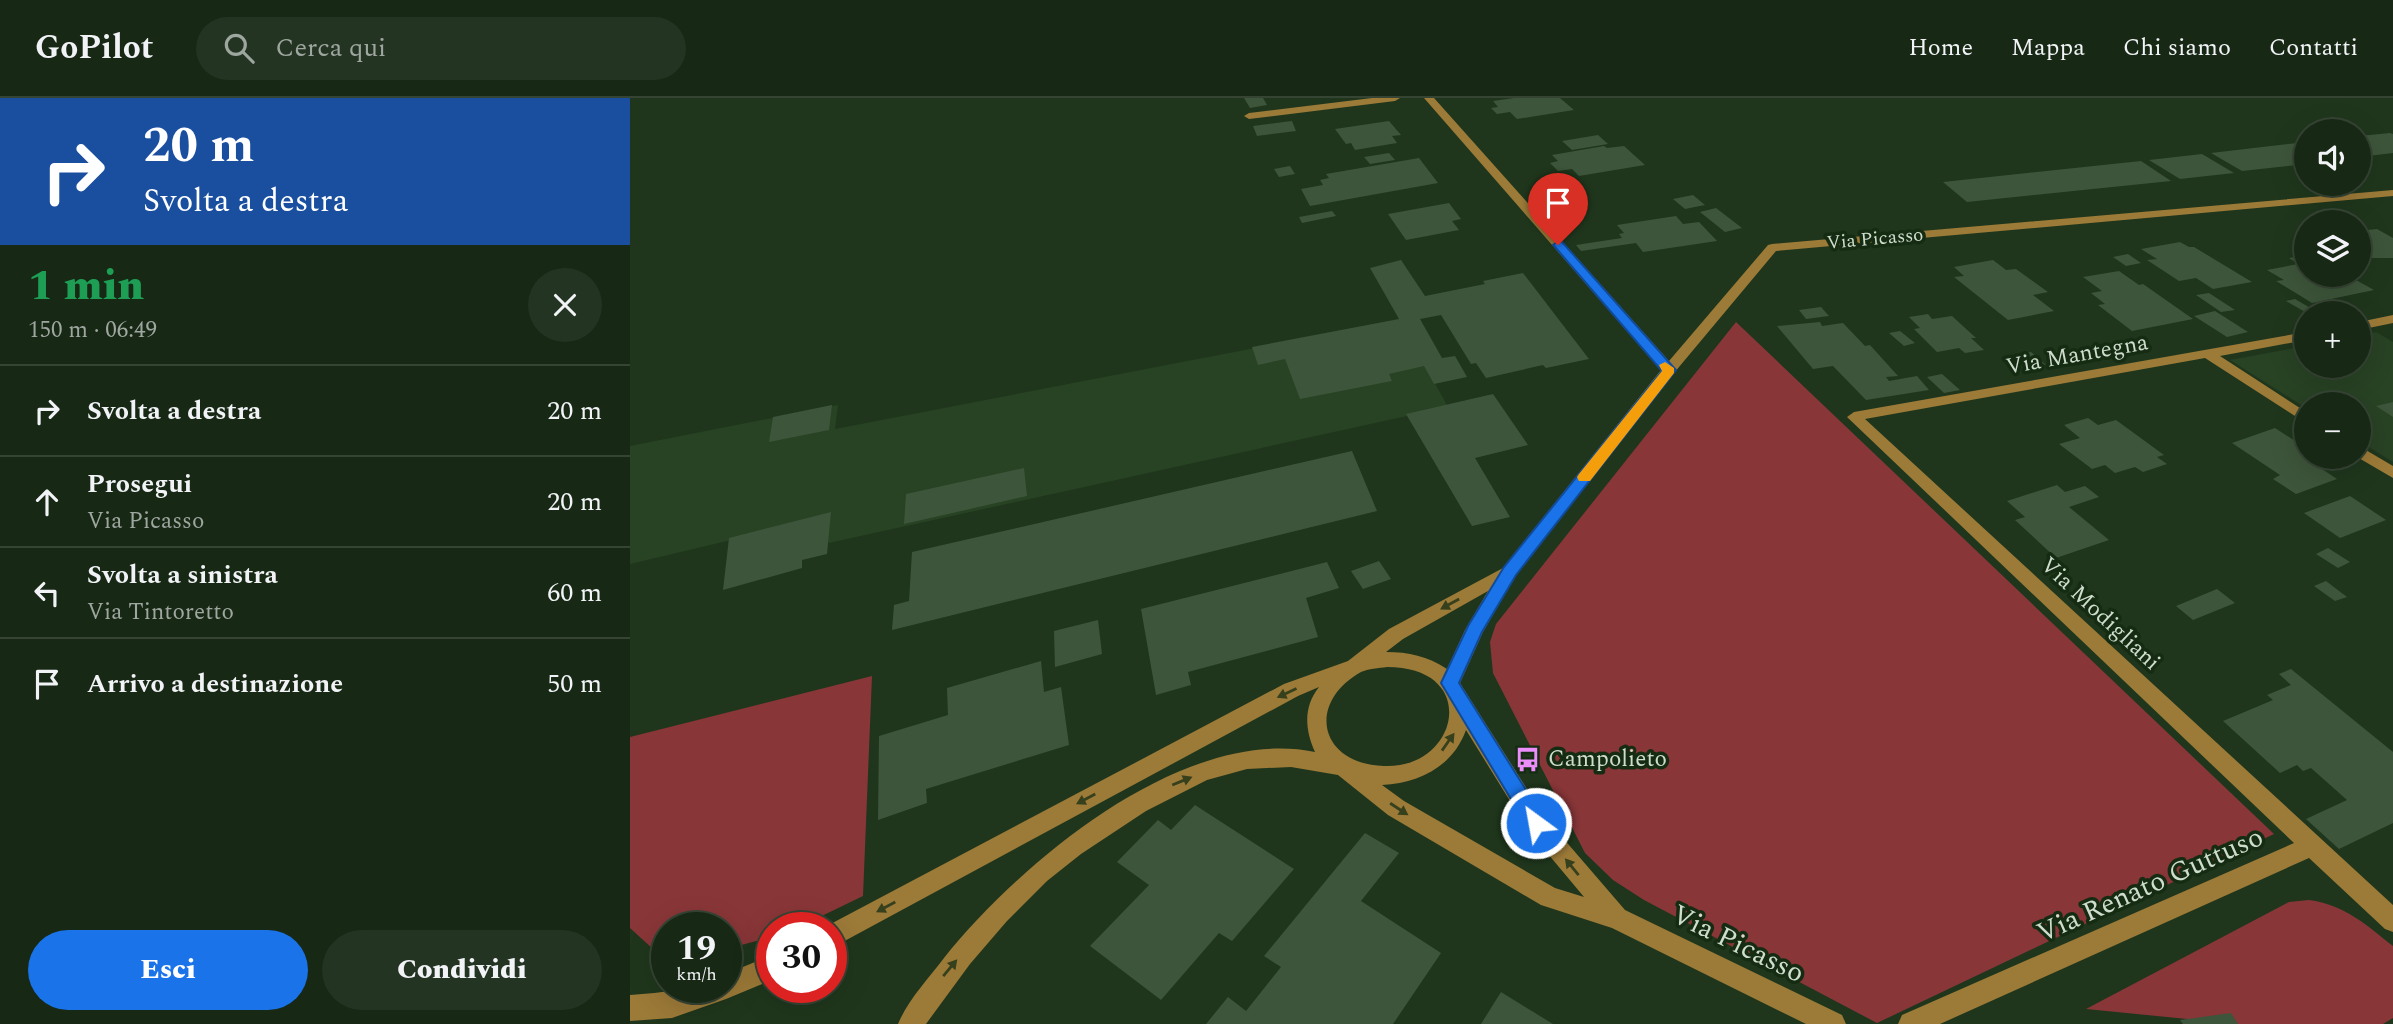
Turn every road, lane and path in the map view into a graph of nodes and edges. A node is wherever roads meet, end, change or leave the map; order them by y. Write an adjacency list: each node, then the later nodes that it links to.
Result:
1 (1395, 98): 3 (street)
2 (1429, 98): 9 (street)
3 (1249, 116)
4 (2393, 193): 9 (street, Via Picasso)
5 (2393, 319): 6 (street)
6 (2371, 324)
7 (2294, 337): 8 (street, Via Mantegna)
8 (2208, 354): 10 (street); 11 (street, Via Mantegna)
9 (1669, 370): 14 (street, Via Picasso)
10 (2294, 410)
11 (1854, 417): 18 (street, Via Modigliani)
12 (2371, 459): 13 (street)
13 (2393, 473)
14 (1510, 571): 15 (street, one-way to 15); 16 (street, Via Picasso)
15 (1352, 669): 16 (street); 17 (street); 21 (street, one-way to 21)
16 (1454, 691): 17 (street, one-way to 16); 19 (street, one-way to 16)
17 (1344, 767): 19 (street, one-way to 19); 24 (street, one-way to 17)
18 (2312, 846): 20 (street); 26 (street, Via Renato Guttuso)
19 (1617, 918): 25 (street, Via Picasso)
20 (2393, 922)
21 (847, 927)
22 (678, 1003): 23 (street)
23 (630, 1008)
24 (911, 1024)
25 (1833, 1024)
26 (1910, 1024)

